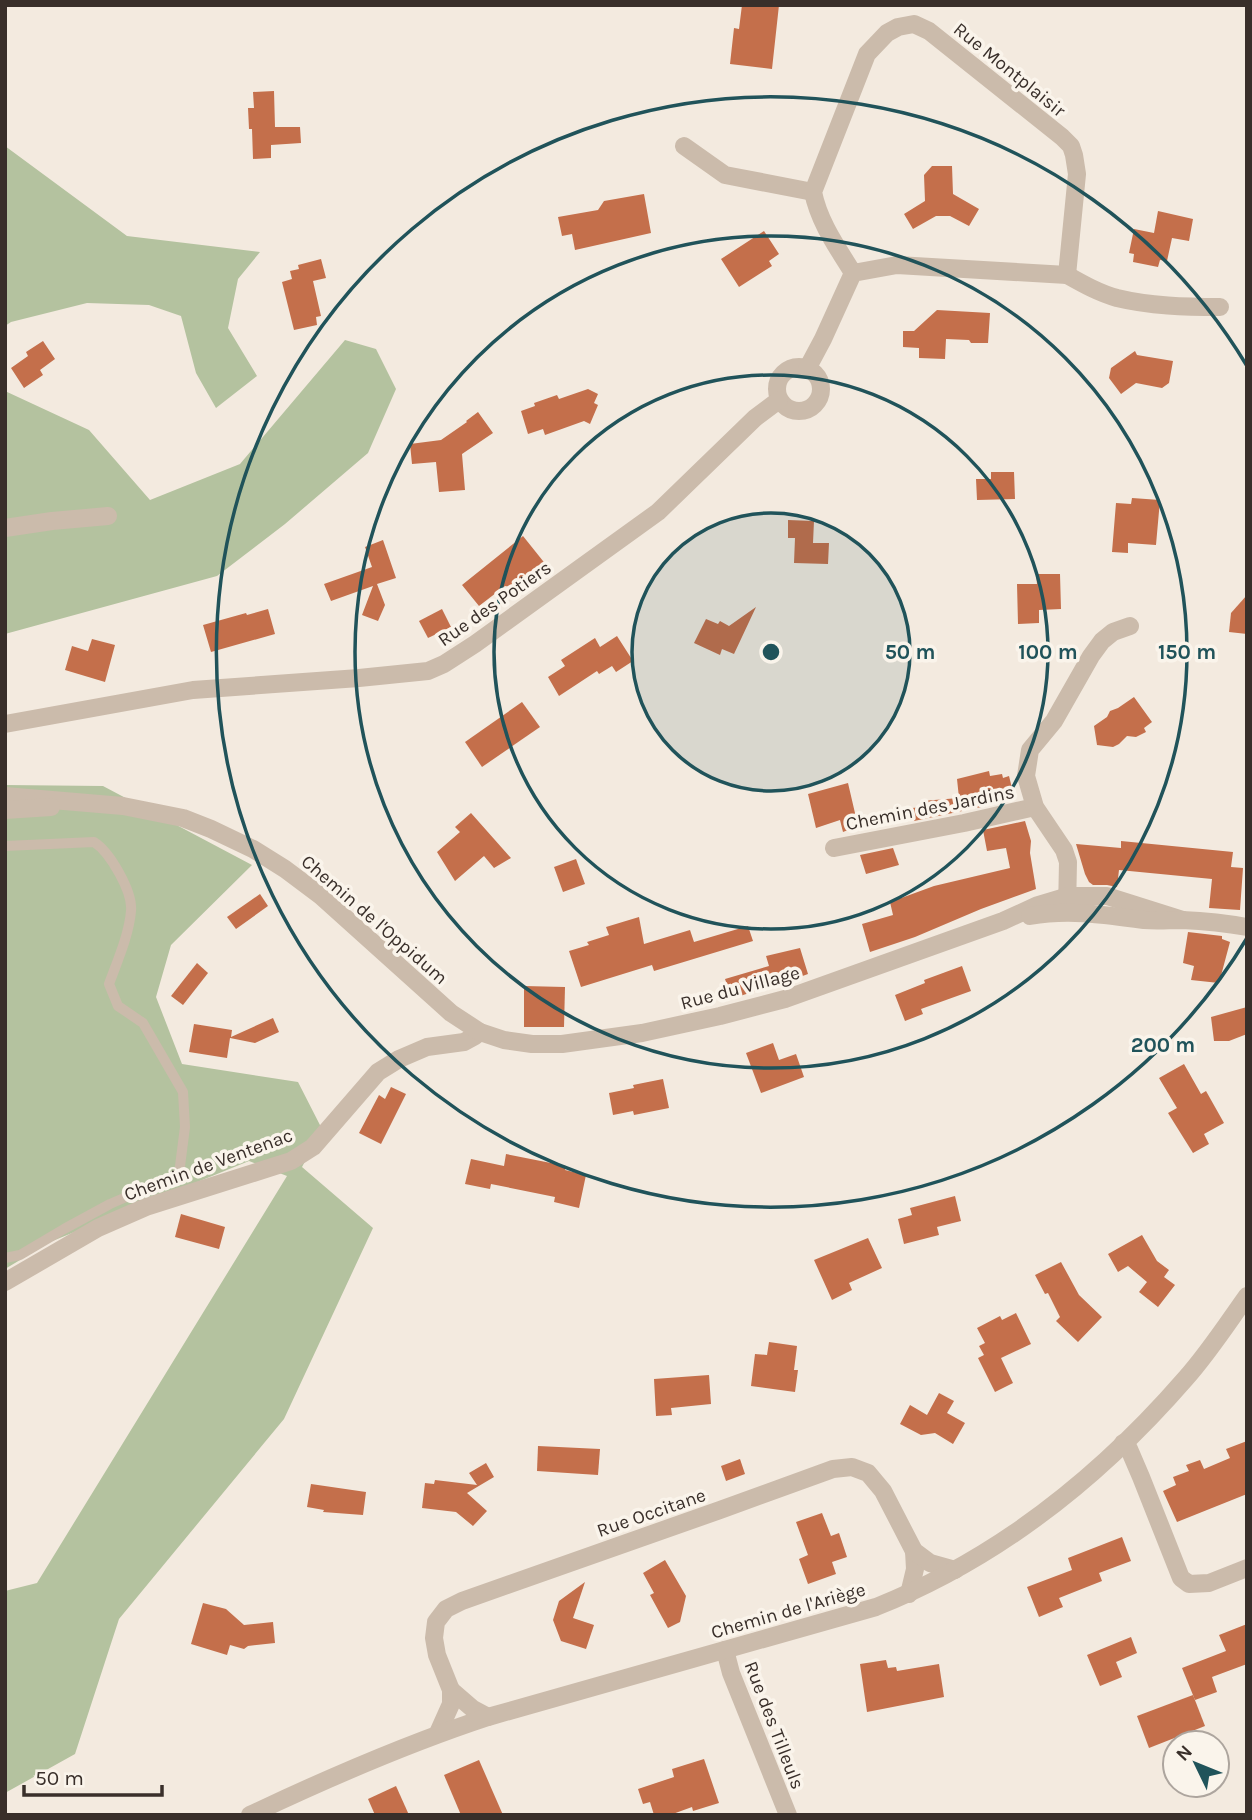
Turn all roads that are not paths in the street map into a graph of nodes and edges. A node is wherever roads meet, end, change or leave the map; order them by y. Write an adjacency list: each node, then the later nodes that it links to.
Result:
1 (684, 146): 2 (street)
2 (813, 192): 3 (street); 4 (street, Rue Montplaisir)
3 (853, 273): 4 (street); 6 (street)
4 (1067, 275): 5 (street)
5 (1220, 307)
6 (807, 369): 7 (street); 7 (street)
7 (779, 400): 11 (street, Rue des Potiers)
8 (108, 516): 9 (street)
9 (5, 528)
10 (1130, 625): 14 (street)
11 (5, 724)
12 (5, 796): 13 (street, Chemin de l'Oppidum)
13 (78, 803): 15 (street, Chemin de l'Oppidum); 20 (street, Chemin de l'Oppidum)
14 (1035, 807): 17 (street, Chemin des Jardins); 18 (street)
15 (5, 810)
16 (5, 846): 21 (lane)
17 (835, 848)
18 (1067, 904): 19 (street, Rue du Village); 20 (street, Rue du Village)
19 (1247, 927)
20 (480, 1032): 22 (street, Chemin de Ventenac)
21 (5, 1258)
22 (5, 1282)
23 (1247, 1296): 24 (street, Chemin de l'Ariège)
24 (1123, 1443): 26 (street); 27 (street, Chemin de l'Ariège)
25 (914, 1551): 27 (street); 28 (street); 30 (street, Rue Occitane)
26 (1247, 1568)
27 (955, 1570): 28 (street, Chemin de l'Ariège)
28 (909, 1594): 29 (street, Chemin de l'Ariège)
29 (725, 1650): 31 (street, Chemin de l'Ariège); 34 (street, Rue des Tilleuls)
30 (451, 1690): 31 (street, Rue Occitane); 32 (street)
31 (488, 1717): 32 (street, Chemin de l'Ariège)
32 (439, 1733): 33 (street, Chemin de l'Ariège)
33 (250, 1815)
34 (788, 1815)

